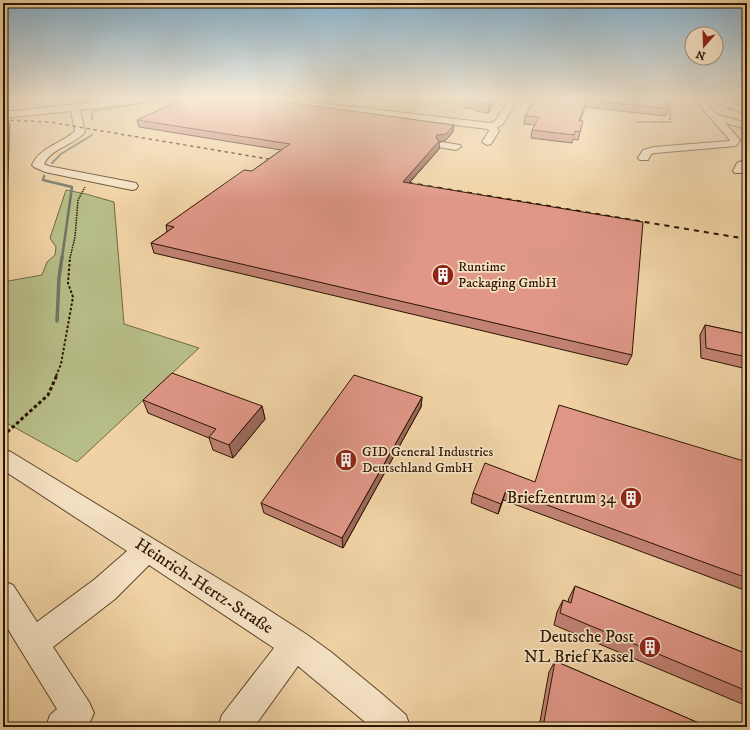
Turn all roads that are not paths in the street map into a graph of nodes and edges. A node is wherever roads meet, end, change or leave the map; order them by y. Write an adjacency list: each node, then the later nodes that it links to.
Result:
1 (80, 132): 8 (street)
2 (493, 132): 4 (street)
3 (728, 132): 7 (street)
4 (487, 142)
5 (442, 145): 6 (street)
6 (456, 147)
7 (644, 158)
8 (132, 186)
9 (3, 458): 10 (street, Heinrich-Hertz-Straße)
10 (147, 549): 12 (street); 13 (street, Heinrich-Hertz-Straße)
11 (3, 595): 12 (street)
12 (34, 644): 14 (street)
13 (295, 645): 15 (street); 16 (street, Heinrich-Hertz-Straße)
14 (62, 727)
15 (234, 727)
16 (394, 727)

